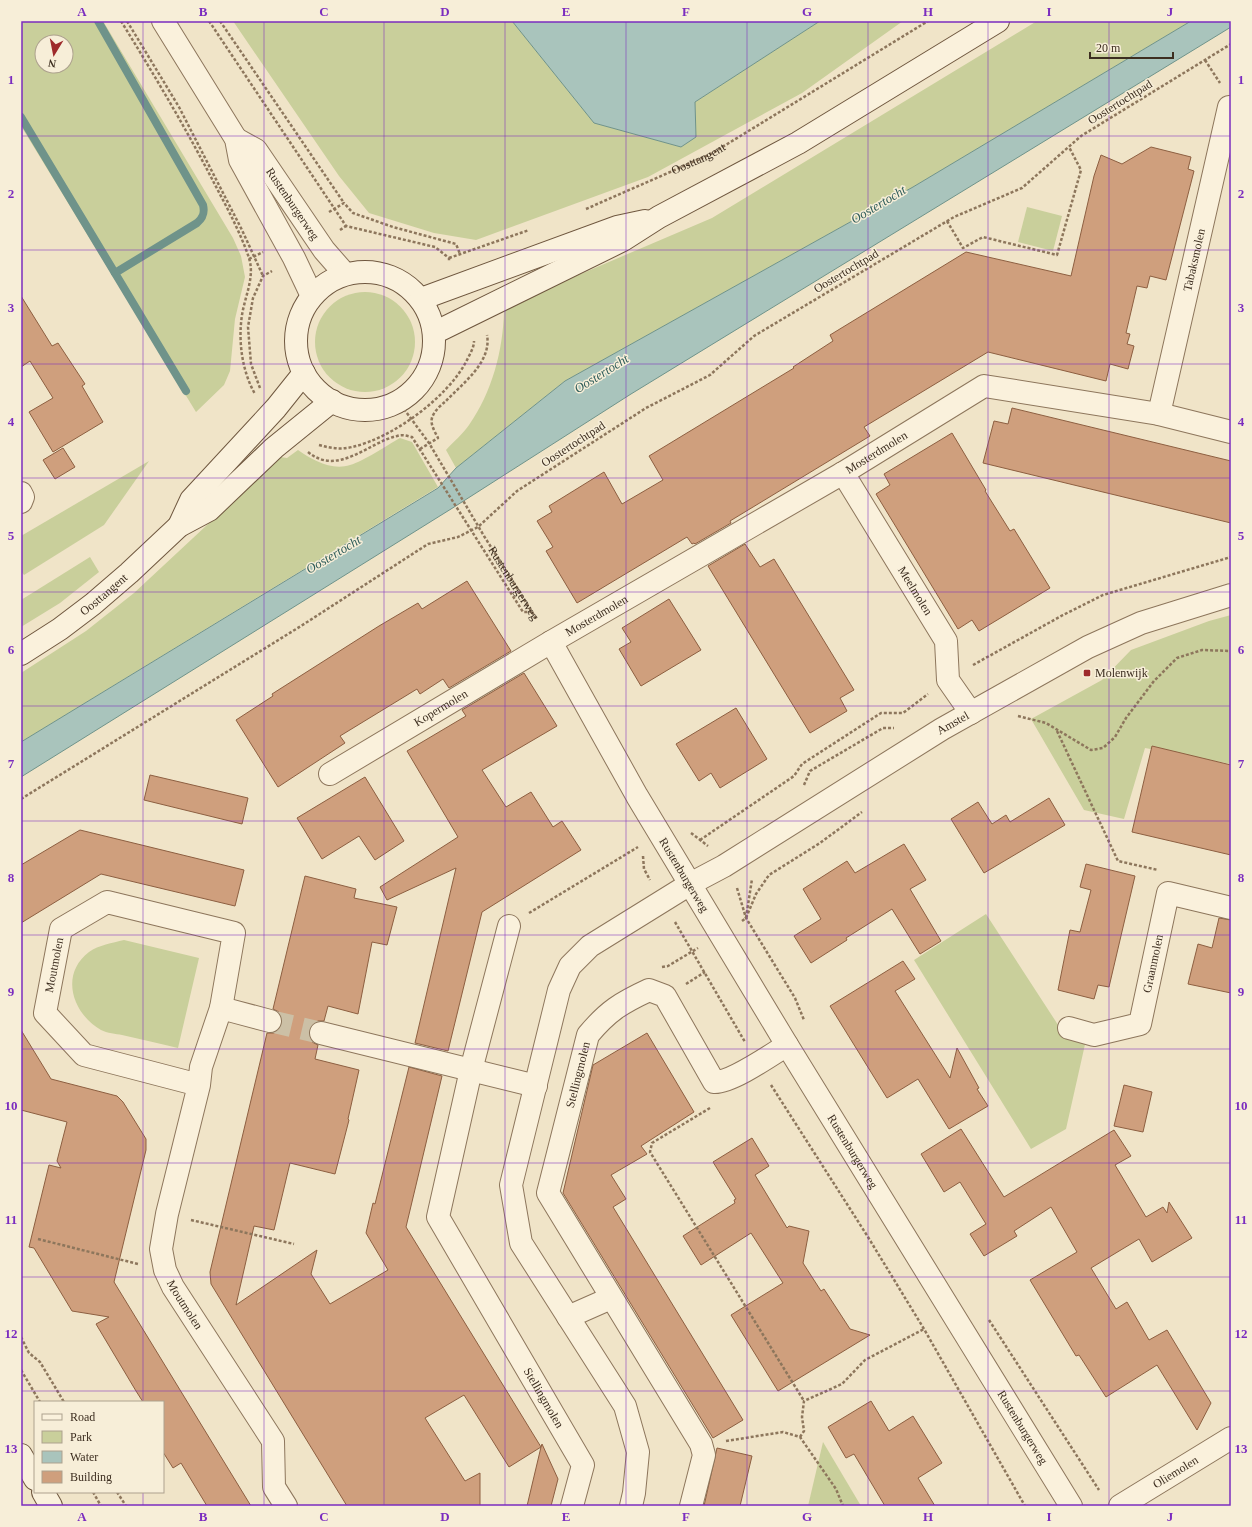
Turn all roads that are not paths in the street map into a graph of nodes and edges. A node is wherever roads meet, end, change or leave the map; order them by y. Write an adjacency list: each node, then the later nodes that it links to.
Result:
1 (163, 21): 4 (street, Rustenburgerweg)
2 (998, 21): 5 (street)
3 (1231, 108): 12 (street, Tabaksmolen)
4 (236, 139): 6 (street, Rustenburgerweg); 7 (street, Rustenburgerweg)
5 (660, 217): 8 (street); 9 (street)
6 (345, 274): 7 (street); 8 (street)
7 (312, 296): 10 (street)
8 (421, 299): 9 (street)
9 (434, 333): 11 (street)
10 (304, 373): 11 (street); 17 (street, Oosttangent)
11 (332, 401): 17 (street, Oosttangent)
12 (1159, 414): 13 (street, Mosterdmolen); 14 (street, Mosterdmolen)
13 (1231, 432)
14 (843, 473): 19 (street, Mosterdmolen); 21 (street, Meelmolen)
15 (21, 493): 16 (street)
16 (21, 502)
17 (179, 526): 20 (street, Oosttangent)
18 (1231, 595): 21 (street, Amstel)
19 (551, 642): 22 (street, Kopermolen); 23 (street, Rustenburgerweg)
20 (21, 654)
21 (971, 713): 23 (street, Amstel)
22 (330, 774)
23 (690, 884): 30 (street, Rustenburgerweg); 33 (street)
24 (1231, 908): 28 (street, Graanmolen)
25 (509, 926): 31 (street, Stellingmolen)
26 (221, 1008): 27 (street); 32 (street, Moutmolen); 32 (street, Moutmolen)
27 (270, 1021)
28 (1069, 1028)
29 (321, 1033): 31 (street)
30 (787, 1045): 34 (street, Stellingmolen); 46 (street, Rustenburgerweg)
31 (471, 1070): 33 (street); 43 (street, Stellingmolen)
32 (199, 1085): 42 (street, Moutmolen)
33 (536, 1086): 35 (street)
34 (611, 1298): 35 (street); 45 (street, Stellingmolen)
35 (568, 1317): 44 (street)
36 (1231, 1438): 40 (street, Oliemolen)
37 (21, 1455): 38 (street)
38 (34, 1477)
39 (44, 1493): 41 (street)
40 (1111, 1500)
41 (51, 1506)
42 (286, 1506)
43 (572, 1506)
44 (631, 1506)
45 (691, 1506)
46 (1071, 1506)

